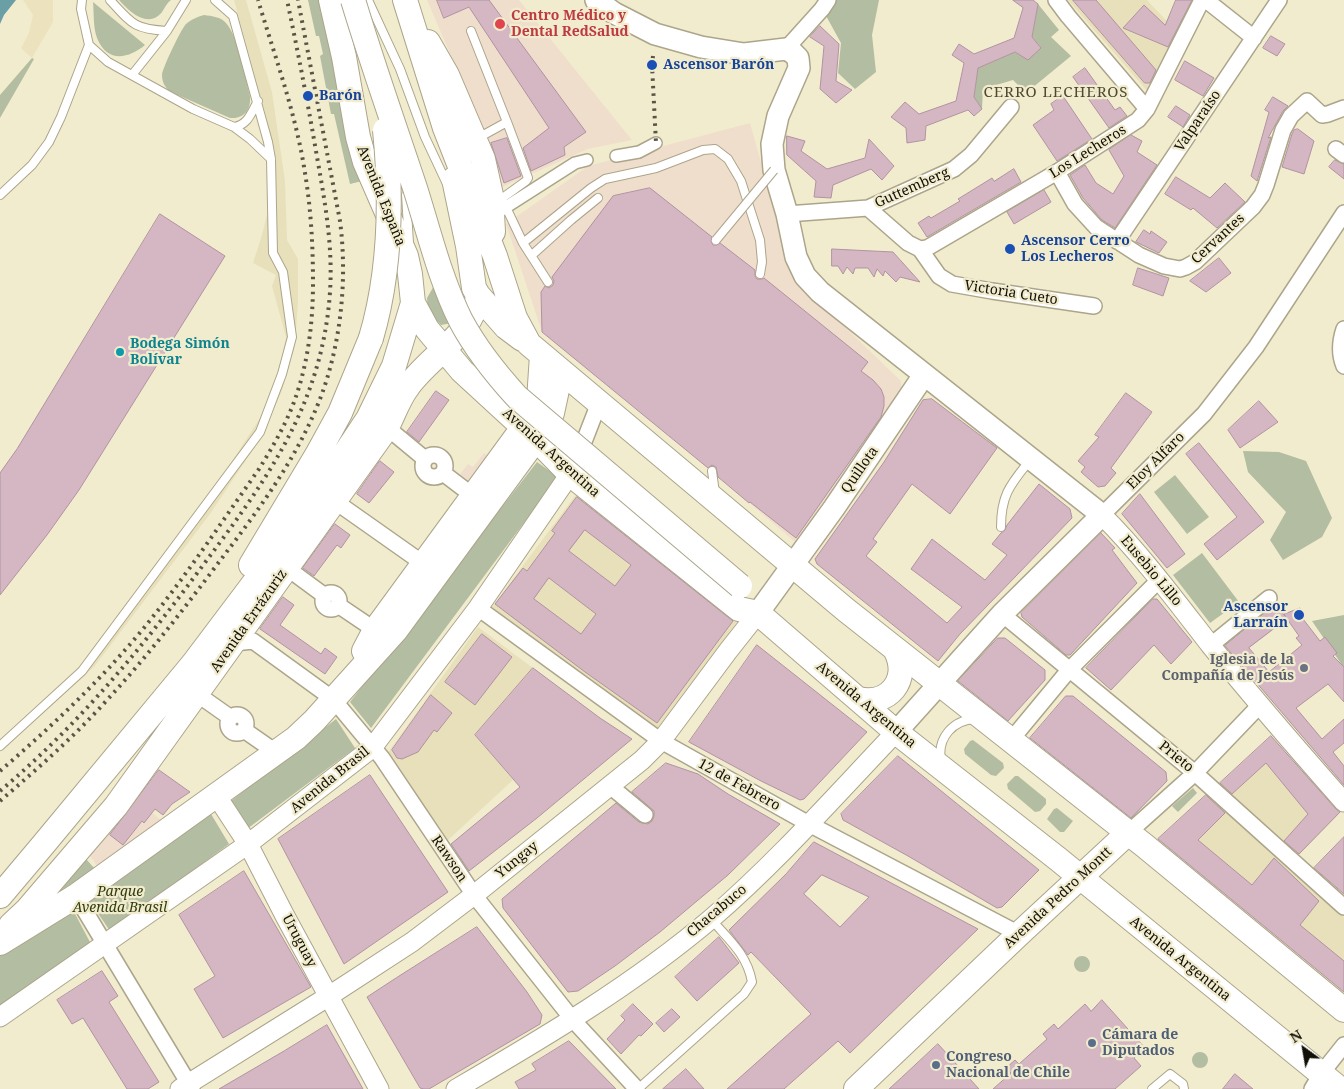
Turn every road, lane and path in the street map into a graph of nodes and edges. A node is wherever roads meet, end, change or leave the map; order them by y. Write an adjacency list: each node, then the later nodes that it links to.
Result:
1 (82, 0): 18 (lane)
2 (110, 0): 15 (lane)
3 (186, 0): 15 (lane)
4 (215, 0): 22 (lane)
5 (331, 0): 51 (main road, Avenida España)
6 (352, 0): 20 (main road, bridge); 51 (lane)
7 (368, 0): 40 (lane)
8 (596, 0): 19 (main road)
9 (828, 0): 19 (street)
10 (1056, 0): 25 (street)
11 (1202, 0): 25 (street, Los Lecheros)
12 (1206, 0): 17 (street)
13 (1279, 0): 17 (street, Valparaíso)
14 (406, 3): 28 (main road); 29 (main road)
15 (168, 31): 21 (lane)
16 (472, 31): 26 (lane)
17 (1254, 38): 44 (street, Valparaíso)
18 (89, 45): 21 (lane); 36 (lane)
19 (786, 49): 34 (main road, Eusebio Lillo)
20 (374, 67): 79 (main road, bridge); 101 (main road, bridge)
21 (132, 75): 27 (lane)
22 (258, 102): 27 (lane); 32 (lane)
23 (1011, 107): 39 (street, Guttemberg)
24 (1344, 108): 44 (street, Cervantes)
25 (1147, 109): 35 (street, Los Lecheros)
26 (507, 122): 29 (lane); 38 (lane)
27 (234, 127): 32 (lane)
28 (445, 128): 40 (main road); 48 (main road)
29 (476, 139): 38 (main road)
30 (656, 143): 31 (street)
31 (616, 156)
32 (271, 159): 95 (lane)
33 (587, 160): 38 (street)
34 (774, 170): 42 (main road, Eusebio Lillo); 43 (lane, bridge)
35 (1057, 172): 44 (street, Cervantes); 46 (street, Los Lecheros)
36 (0, 195)
37 (598, 198): 47 (lane)
38 (499, 207): 45 (lane); 48 (main road)
39 (868, 208): 42 (street, Guttemberg); 46 (street, Victoria Cueto)
40 (460, 210): 52 (main road)
41 (1344, 213): 71 (street, Eloy Alfaro)
42 (787, 214): 61 (main road, Eusebio Lillo)
43 (716, 240)
44 (1117, 241)
45 (523, 243): 47 (lane); 49 (lane)
46 (920, 249): 53 (street, Victoria Cueto)
47 (532, 255): 50 (lane)
48 (495, 256): 56 (main road)
49 (760, 274)
50 (548, 282)
51 (411, 287): 52 (main road); 55 (main road, Avenida Argentina); 101 (main road, Avenida Errázuriz)
52 (476, 291): 55 (main road, Avenida Errázuriz); 56 (main road)
53 (1094, 306)
54 (1344, 328): 57 (street)
55 (443, 350): 58 (main road, Avenida Errázuriz); 60 (main road, Avenida Argentina)
56 (535, 350): 59 (main road); 64 (main road)
57 (1344, 366)
58 (422, 370): 60 (main road); 63 (main road, Avenida Errázuriz)
59 (561, 371): 62 (main road); 64 (main road)
60 (462, 372): 64 (main road, Avenida Argentina)
61 (924, 375): 65 (main road, Eusebio Lillo); 74 (main road, Quillota)
62 (599, 403): 67 (street, Avenida Brasil); 69 (main road)
63 (386, 429): 68 (street); 70 (main road, Avenida Errázuriz)
64 (529, 434): 67 (main road, Avenida Argentina); 68 (main road); 87 (main road)
65 (1031, 458): 71 (main road, Eusebio Lillo); 72 (lane)
66 (712, 471): 69 (lane)
67 (570, 474): 78 (street, Avenida Brasil); 79 (main road, Avenida Argentina)
68 (472, 495): 73 (main road)
69 (716, 500): 74 (main road)
70 (336, 502): 73 (street); 75 (main road, Avenida Errázuriz)
71 (1102, 514): 76 (street, Eusebio Lillo); 80 (main road, Eloy Alfaro)
72 (1001, 527)
73 (424, 564): 81 (main road)
74 (794, 565): 79 (main road, Yungay); 84 (main road)
75 (287, 568): 81 (street); 82 (main road, Avenida Errázuriz)
76 (1160, 579): 83 (street, Eusebio Lillo); 85 (street)
77 (1270, 598): 83 (street)
78 (478, 608): 94 (street, 12 de Febrero); 96 (street, Avenida Brasil)
79 (758, 613): 89 (main road, Avenida Argentina); 94 (street, Yungay)
80 (1002, 614): 85 (street, Prieto); 86 (main road, Eloy Alfaro)
81 (375, 630): 87 (main road)
82 (246, 635): 87 (street, Rawson); 88 (main road, Avenida Errázuriz)
83 (1211, 645): 90 (street, Eusebio Lillo)
84 (896, 651): 86 (main road); 89 (main road)
85 (1070, 670): 93 (street); 99 (street, Prieto)
86 (938, 685): 91 (main road); 92 (main road, Chacabuco)
87 (338, 693): 96 (street, Rawson); 97 (main road)
88 (197, 694): 97 (street); 115 (main road, Avenida Errázuriz)
89 (858, 699): 92 (main road, Avenida Argentina)
90 (1260, 706): 99 (street, Avenida Pedro Montt); 103 (street, Eusebio Lillo)
91 (986, 721): 93 (main road); 98 (lane)
92 (896, 732): 98 (main road, Avenida Argentina); 105 (street, Chacabuco)
93 (1011, 740): 106 (main road)
94 (661, 742): 100 (street, Yungay); 105 (street, 12 de Febrero)
95 (0, 746)
96 (372, 748): 107 (street, Avenida Brasil); 109 (street, Rawson)
97 (277, 753): 102 (main road)
98 (945, 770): 108 (main road, Avenida Argentina)
99 (1195, 773): 106 (street, Avenida Pedro Montt); 112 (street, Prieto)
100 (610, 786): 104 (street); 109 (street, Yungay)
101 (89, 789): 110 (main road, Avenida Errázuriz)
102 (216, 795): 107 (street, Uruguay); 111 (main road)
103 (1344, 802)
104 (645, 815)
105 (809, 824): 113 (street, Chacabuco); 114 (street, 12 de Febrero)
106 (1128, 833): 108 (main road, Avenida Pedro Montt); 119 (main road)
107 (248, 844): 117 (street, Avenida Brasil); 118 (street, Uruguay)
108 (1080, 877): 114 (main road, Avenida Pedro Montt); 123 (main road, Avenida Argentina)
109 (474, 895): 118 (street, Yungay); 121 (street, Rawson)
110 (0, 896)
111 (76, 896): 116 (main road); 117 (street)
112 (1344, 907)
113 (711, 919): 121 (street, Chacabuco); 127 (lane)
114 (1019, 934): 128 (main road, Avenida Pedro Montt)
115 (0, 935)
116 (0, 943)
117 (106, 944): 120 (street, Avenida Brasil); 124 (street)
118 (328, 996): 124 (street, Yungay); 125 (street, Uruguay)
119 (1344, 1010)
120 (0, 1017)
121 (573, 1020): 126 (street, Chacabuco); 127 (street, Rawson)
122 (1344, 1045): 123 (street)
123 (1316, 1081): 131 (main road, Avenida Argentina)
124 (187, 1087)
125 (379, 1089)
126 (456, 1089)
127 (637, 1089)
128 (856, 1089)
129 (1152, 1089): 130 (lane)
130 (1184, 1089)
131 (1340, 1089)

